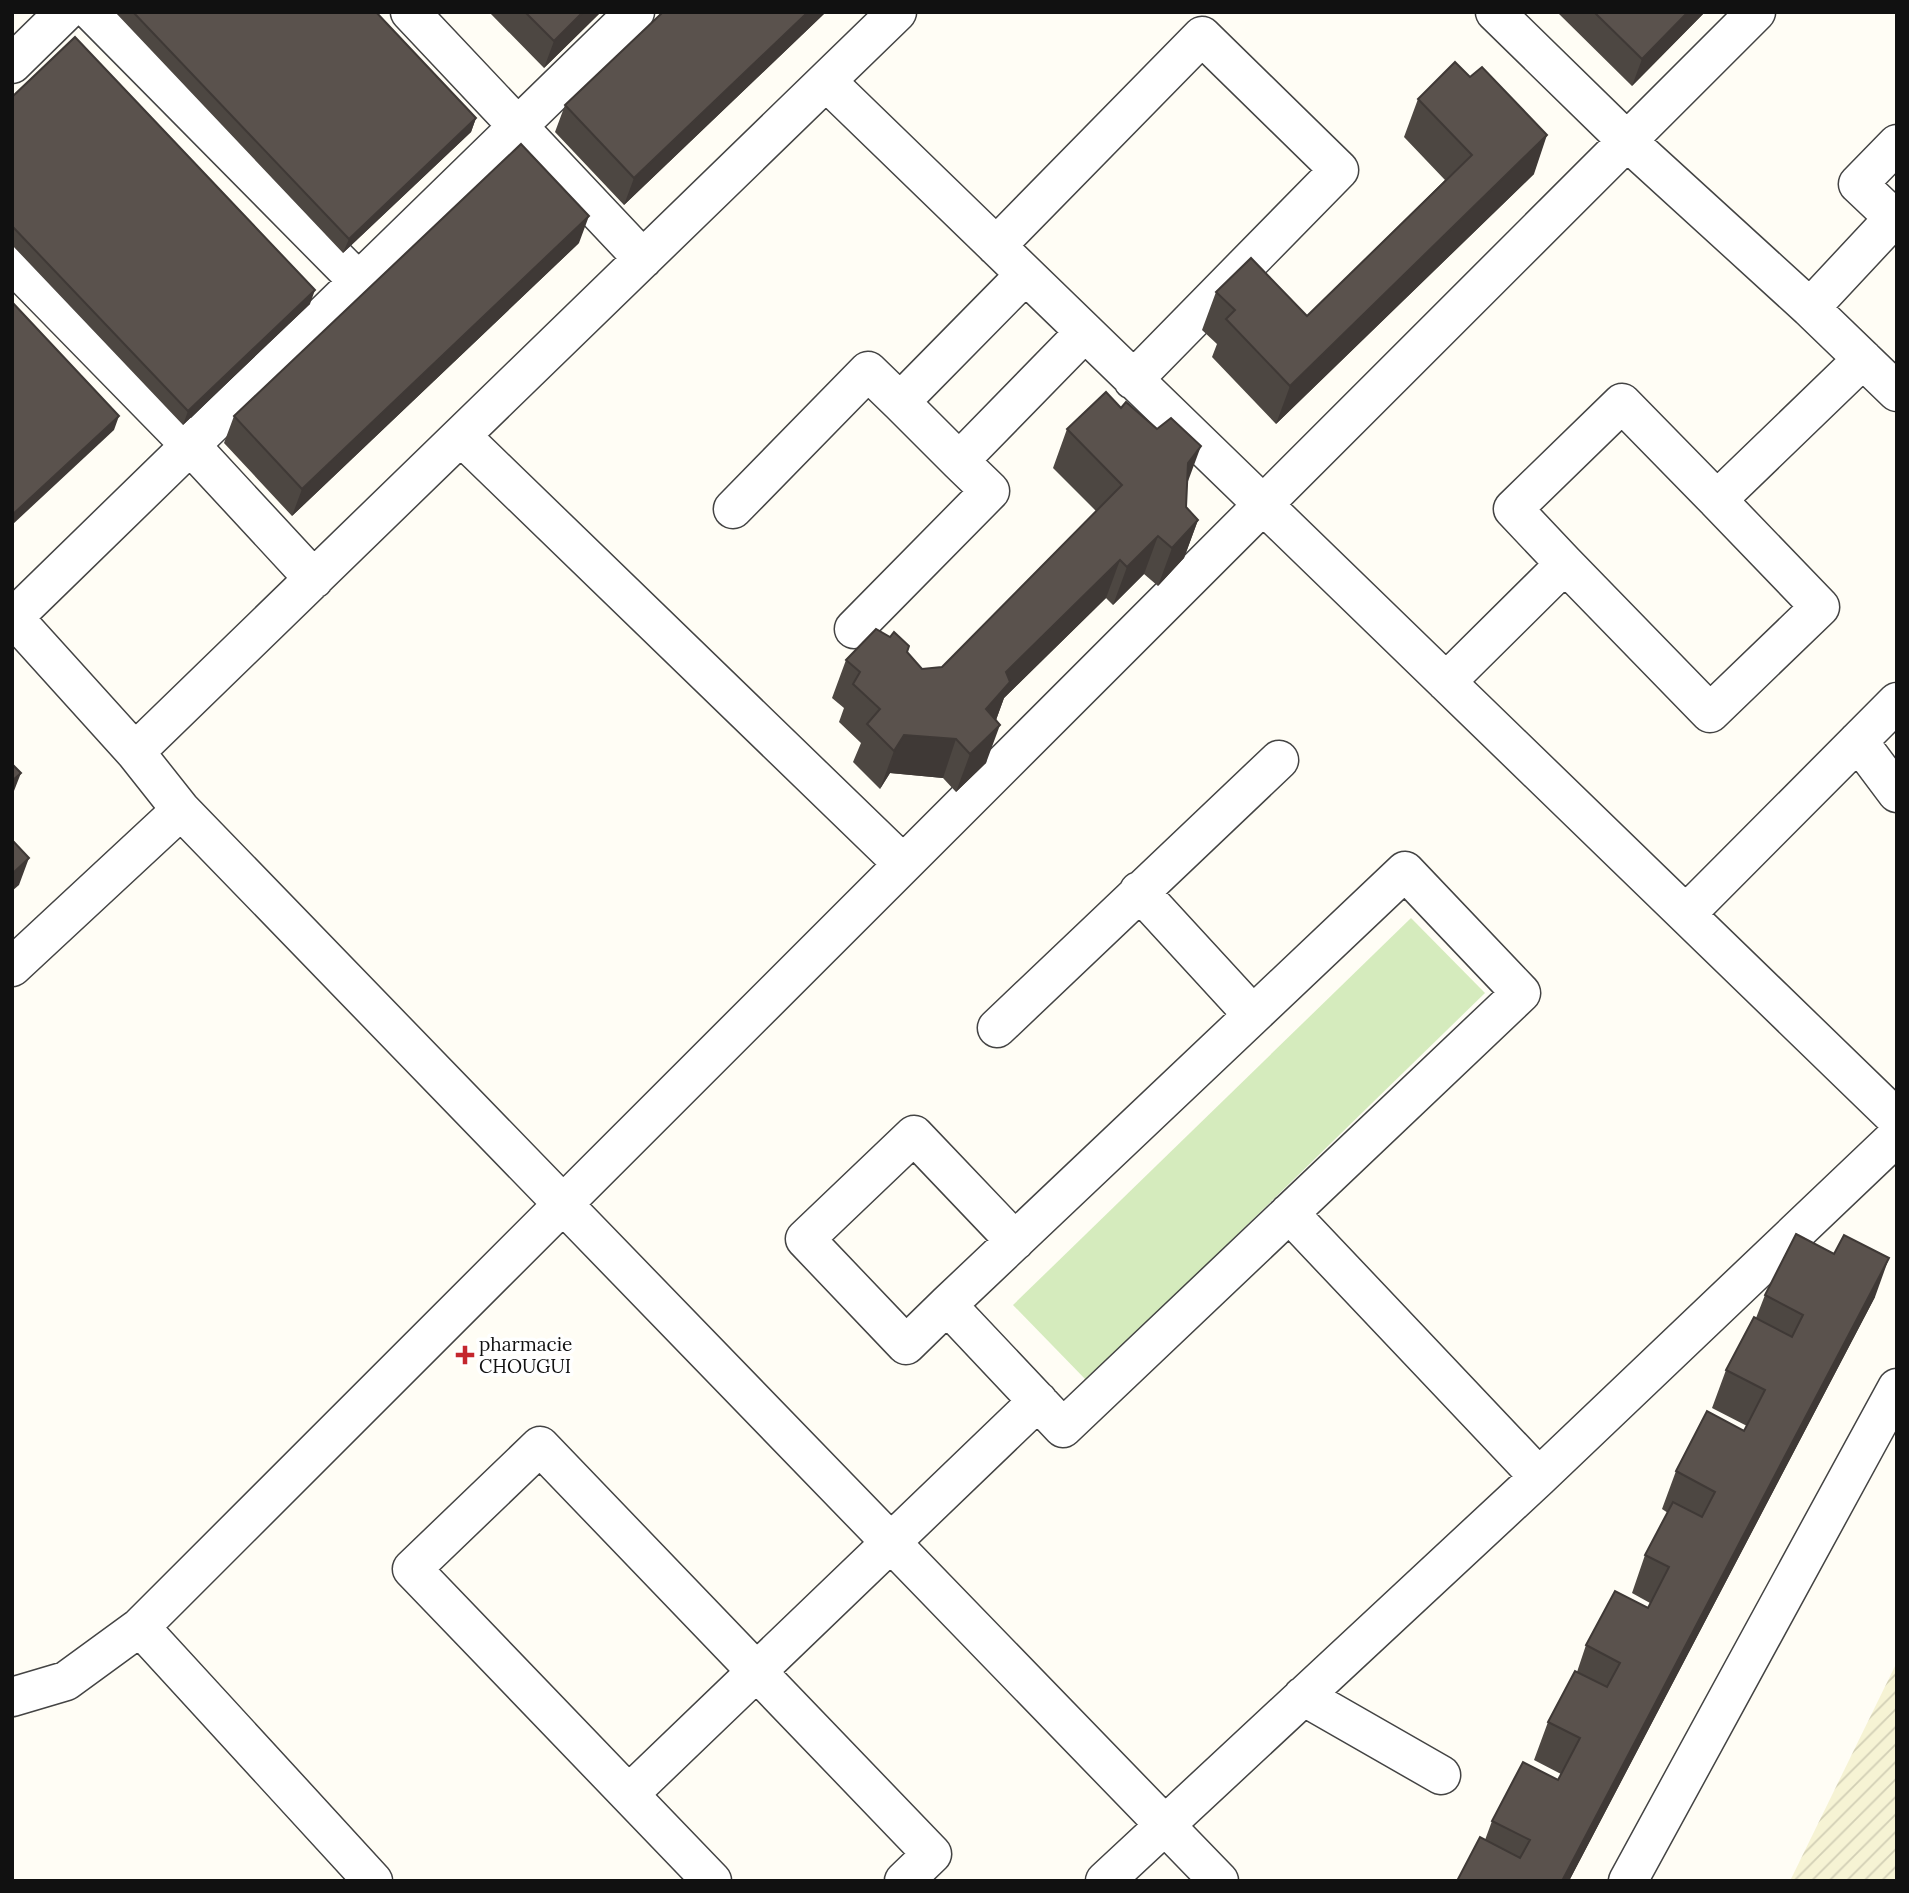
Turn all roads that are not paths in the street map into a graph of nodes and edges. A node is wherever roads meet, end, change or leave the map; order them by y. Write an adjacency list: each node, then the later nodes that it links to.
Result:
1 (65, 12): 8 (street)
2 (92, 12): 18 (street)
3 (411, 12): 10 (street)
4 (635, 12): 10 (street)
5 (897, 12): 9 (street)
6 (1495, 12): 11 (street)
7 (1756, 12): 11 (street)
8 (12, 64)
9 (826, 81): 14 (street); 15 (street)
10 (518, 126): 15 (street); 18 (street)
11 (1626, 141): 19 (street); 29 (street)
12 (1897, 144): 13 (street)
13 (1895, 220): 19 (street)
14 (996, 246): 17 (street); 22 (street)
15 (643, 259): 25 (street)
16 (12, 263): 26 (street)
17 (1025, 275): 20 (street); 24 (street)
18 (359, 282): 26 (street)
19 (1810, 307): 21 (street)
20 (1085, 332): 22 (street); 27 (street)
21 (1863, 359): 23 (street); 28 (street)
22 (1133, 380): 29 (street)
23 (1897, 392)
24 (900, 402): 27 (street); 30 (street)
25 (461, 436): 32 (street); 42 (street)
26 (191, 445): 32 (street); 33 (street)
27 (959, 461): 34 (street)
28 (1717, 500): 31 (street); 31 (street)
29 (1263, 505): 35 (street); 42 (street)
30 (733, 509)
31 (1565, 564): 35 (street)
32 (314, 579): 38 (street)
33 (13, 617): 38 (street)
34 (854, 629)
35 (1446, 682): 44 (street)
36 (1897, 702): 37 (street)
37 (1858, 741): 40 (street); 44 (street)
38 (135, 752): 41 (street)
39 (1279, 760): 43 (street)
40 (1897, 793)
41 (181, 810): 45 (street); 50 (street)
42 (903, 864): 50 (street)
43 (1139, 891): 46 (street); 47 (street)
44 (1686, 915): 48 (street)
45 (12, 967)
46 (1253, 1015): 51 (street); 52 (street)
47 (998, 1028)
48 (1897, 1119)
49 (1897, 1136): 56 (street)
50 (563, 1204): 57 (street); 58 (street)
51 (1289, 1213): 55 (street); 56 (street)
52 (1015, 1241): 53 (street); 53 (street)
53 (947, 1304): 55 (street)
54 (1897, 1388): 70 (street)
55 (1038, 1401): 57 (street)
56 (1539, 1477): 60 (street)
57 (891, 1542): 59 (street); 64 (street)
58 (140, 1627): 61 (street); 65 (street)
59 (756, 1671): 63 (street); 63 (street); 67 (street)
60 (1303, 1696): 62 (street); 64 (street)
61 (12, 1697)
62 (1441, 1775)
63 (628, 1794): 66 (street)
64 (1166, 1825): 68 (street); 69 (street)
65 (373, 1881)
66 (712, 1881)
67 (904, 1881)
68 (1105, 1881)
69 (1219, 1881)
70 (1628, 1881)

